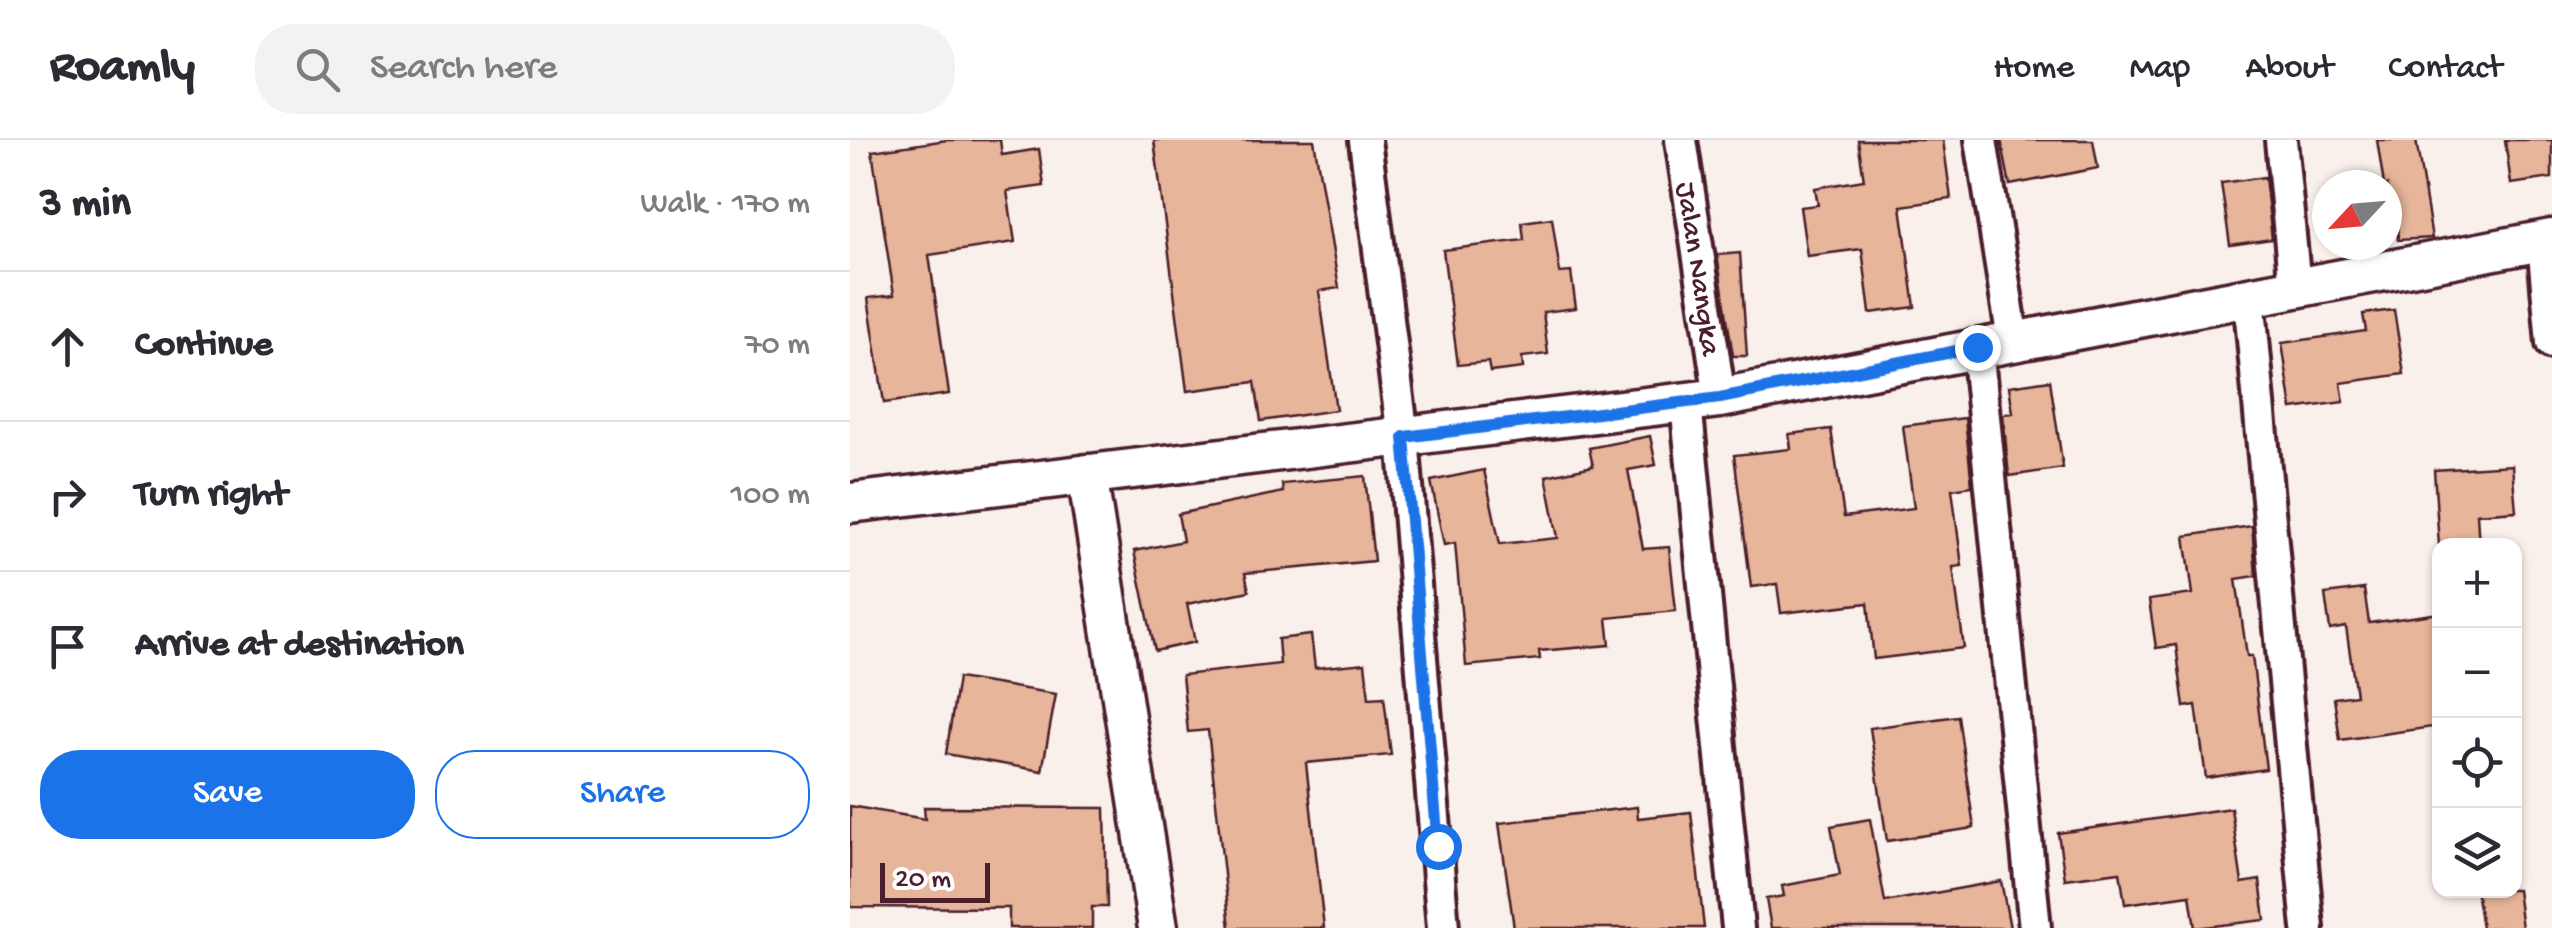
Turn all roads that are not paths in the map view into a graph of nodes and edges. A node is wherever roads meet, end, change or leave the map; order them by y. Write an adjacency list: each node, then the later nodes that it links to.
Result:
1 (1365, 140): 11 (street)
2 (1681, 140): 10 (street, Jalan Nangka)
3 (1981, 140): 9 (street)
4 (2281, 140): 6 (street)
5 (2548, 240): 6 (street); 8 (street)
6 (2295, 288): 7 (street)
7 (2249, 296): 9 (street); 18 (street)
8 (2552, 343)
9 (1995, 344): 10 (street); 17 (street)
10 (1703, 401): 11 (street); 16 (street, Jalan Nangka)
11 (1404, 437): 12 (street); 15 (street)
12 (1087, 474): 13 (street); 14 (street)
13 (850, 503)
14 (1158, 928)
15 (1443, 928)
16 (1738, 928)
17 (2036, 928)
18 (2308, 928)

